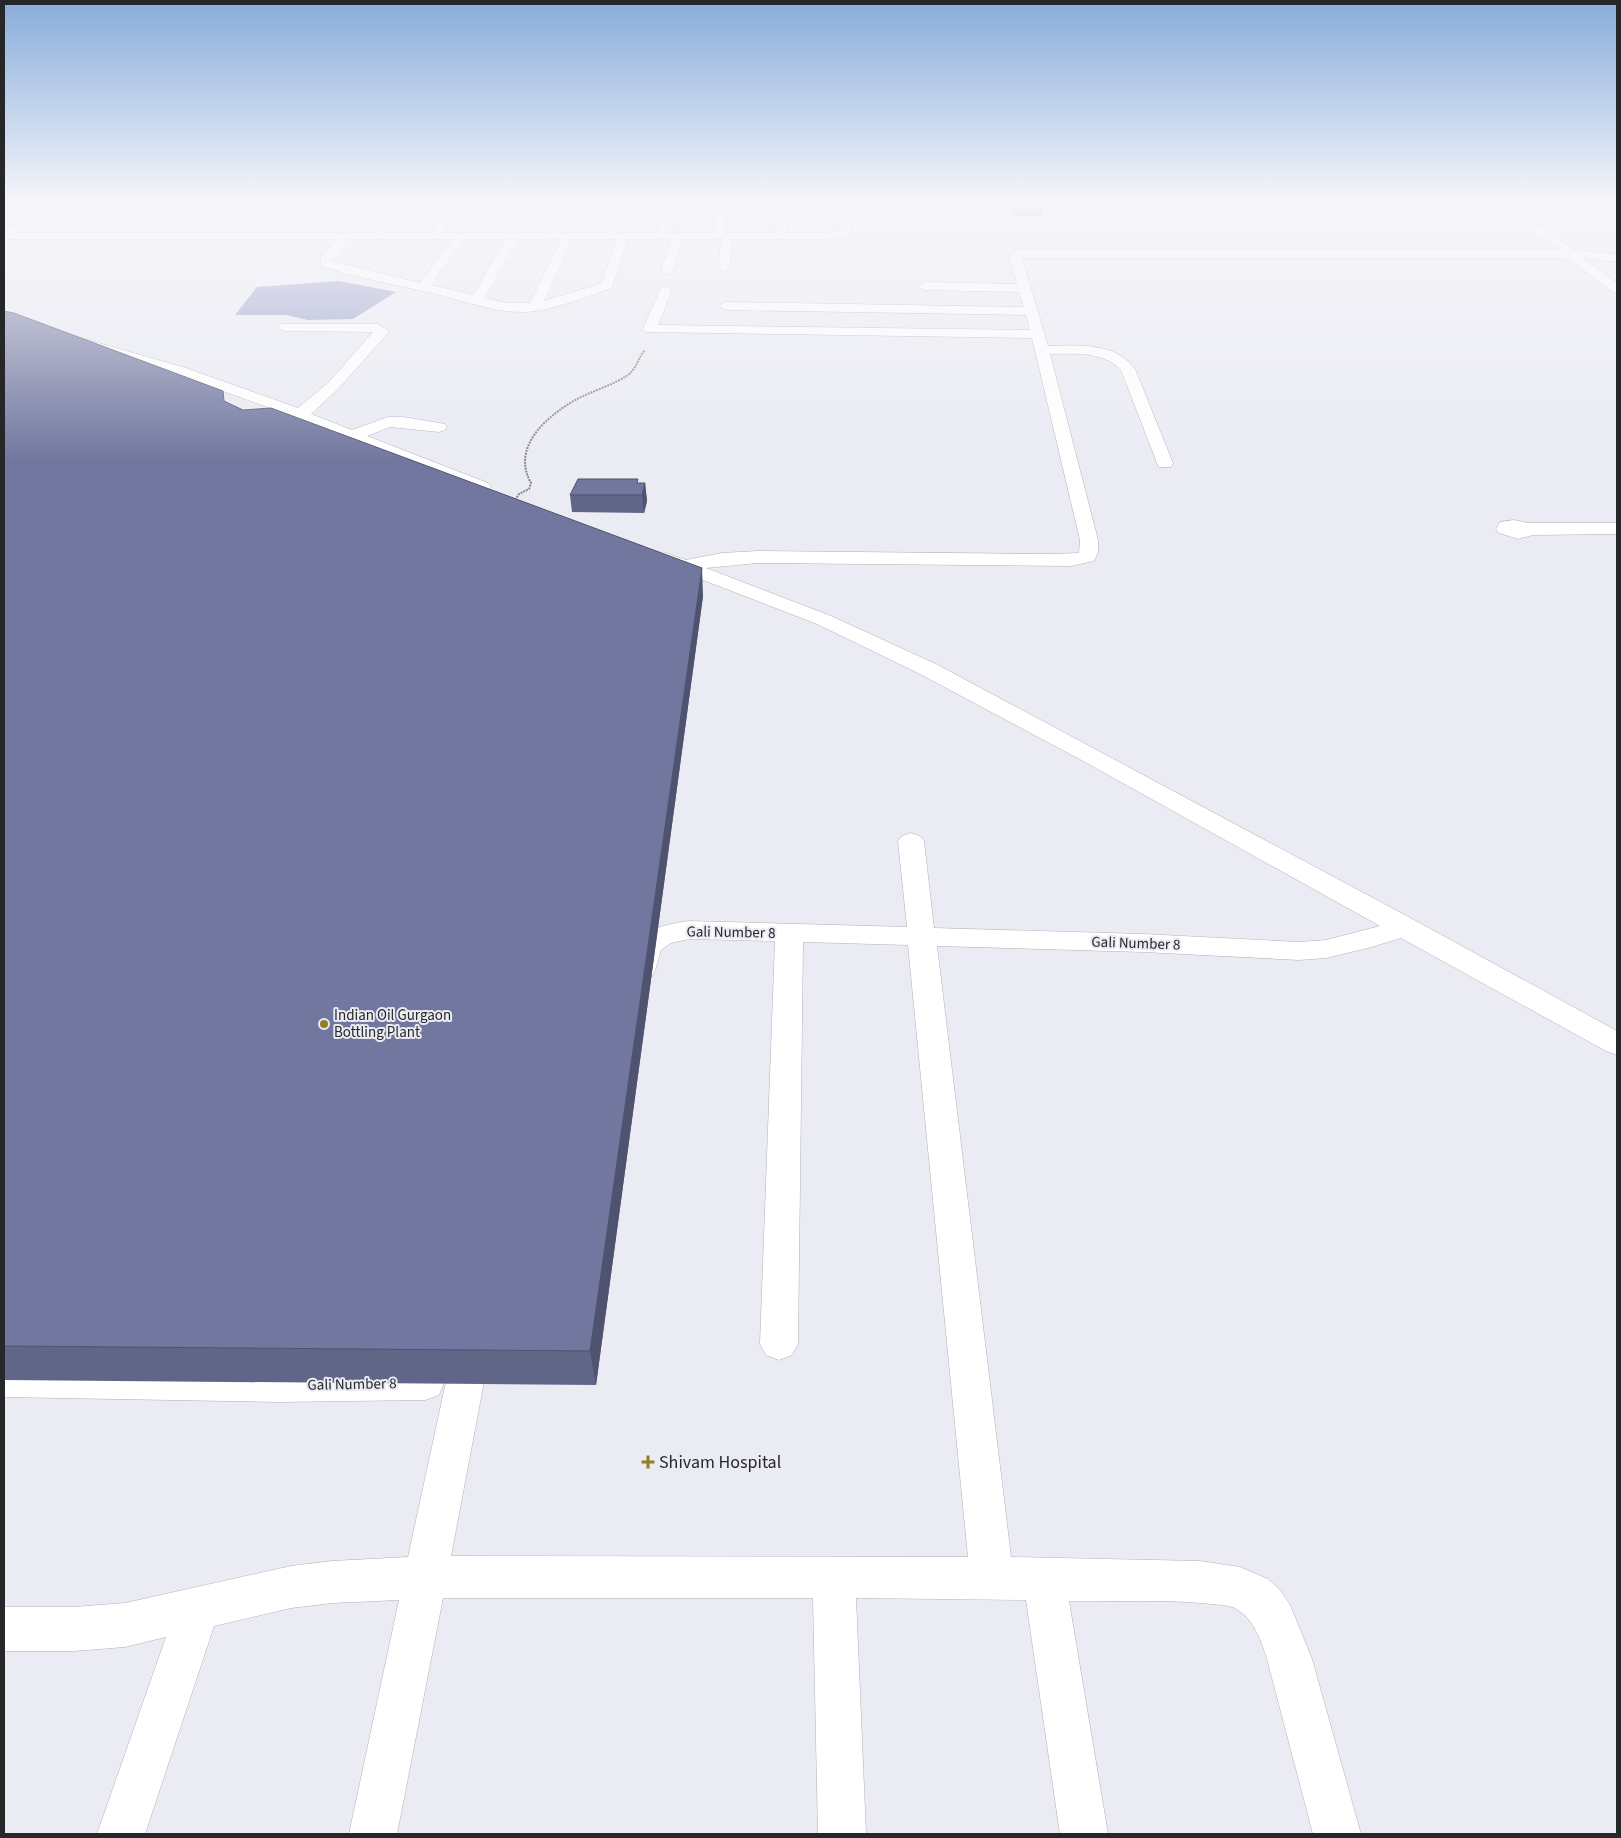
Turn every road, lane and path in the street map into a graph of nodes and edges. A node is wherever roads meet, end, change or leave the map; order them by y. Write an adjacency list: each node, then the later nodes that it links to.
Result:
1 (434, 290): 8 (street)
2 (482, 290): 8 (street)
3 (543, 290): 10 (street)
4 (592, 290): 10 (street)
5 (666, 290): 14 (street)
6 (1026, 290): 11 (street)
7 (730, 292): 9 (street)
8 (476, 300): 10 (street)
9 (726, 306): 11 (street); 14 (street)
10 (535, 307)
11 (1032, 311): 15 (street)
12 (4, 320): 18 (street)
13 (286, 327): 18 (street)
14 (719, 330): 15 (street)
15 (1039, 334): 17 (street)
16 (646, 348): 25 (path)
17 (1043, 350): 22 (street); 29 (street)
18 (291, 412): 19 (street); 21 (street)
19 (258, 417)
20 (439, 427): 21 (street)
21 (351, 436): 23 (street)
22 (1166, 463)
23 (460, 479): 24 (street); 25 (street)
24 (435, 489)
25 (515, 500)
26 (1526, 529): 27 (street)
27 (1617, 529)
28 (650, 552): 29 (street)
29 (685, 566): 31 (street)
30 (911, 842): 33 (street)
31 (1406, 927): 33 (street, Gali Number 8); 35 (street)
32 (789, 933): 33 (street, Gali Number 8); 34 (street, Gali Number 8); 36 (street)
33 (921, 936): 40 (street)
34 (638, 995)
35 (1617, 1044)
36 (779, 1344)
37 (4, 1380): 38 (street, Gali Number 8)
38 (425, 1577): 39 (street); 42 (street); 45 (street)
39 (834, 1578): 40 (street); 46 (street)
40 (992, 1579): 41 (street)
41 (1044, 1579): 47 (street); 48 (street)
42 (198, 1609): 43 (street); 44 (street)
43 (4, 1629)
44 (121, 1834)
45 (373, 1834)
46 (842, 1834)
47 (1084, 1834)
48 (1338, 1834)

